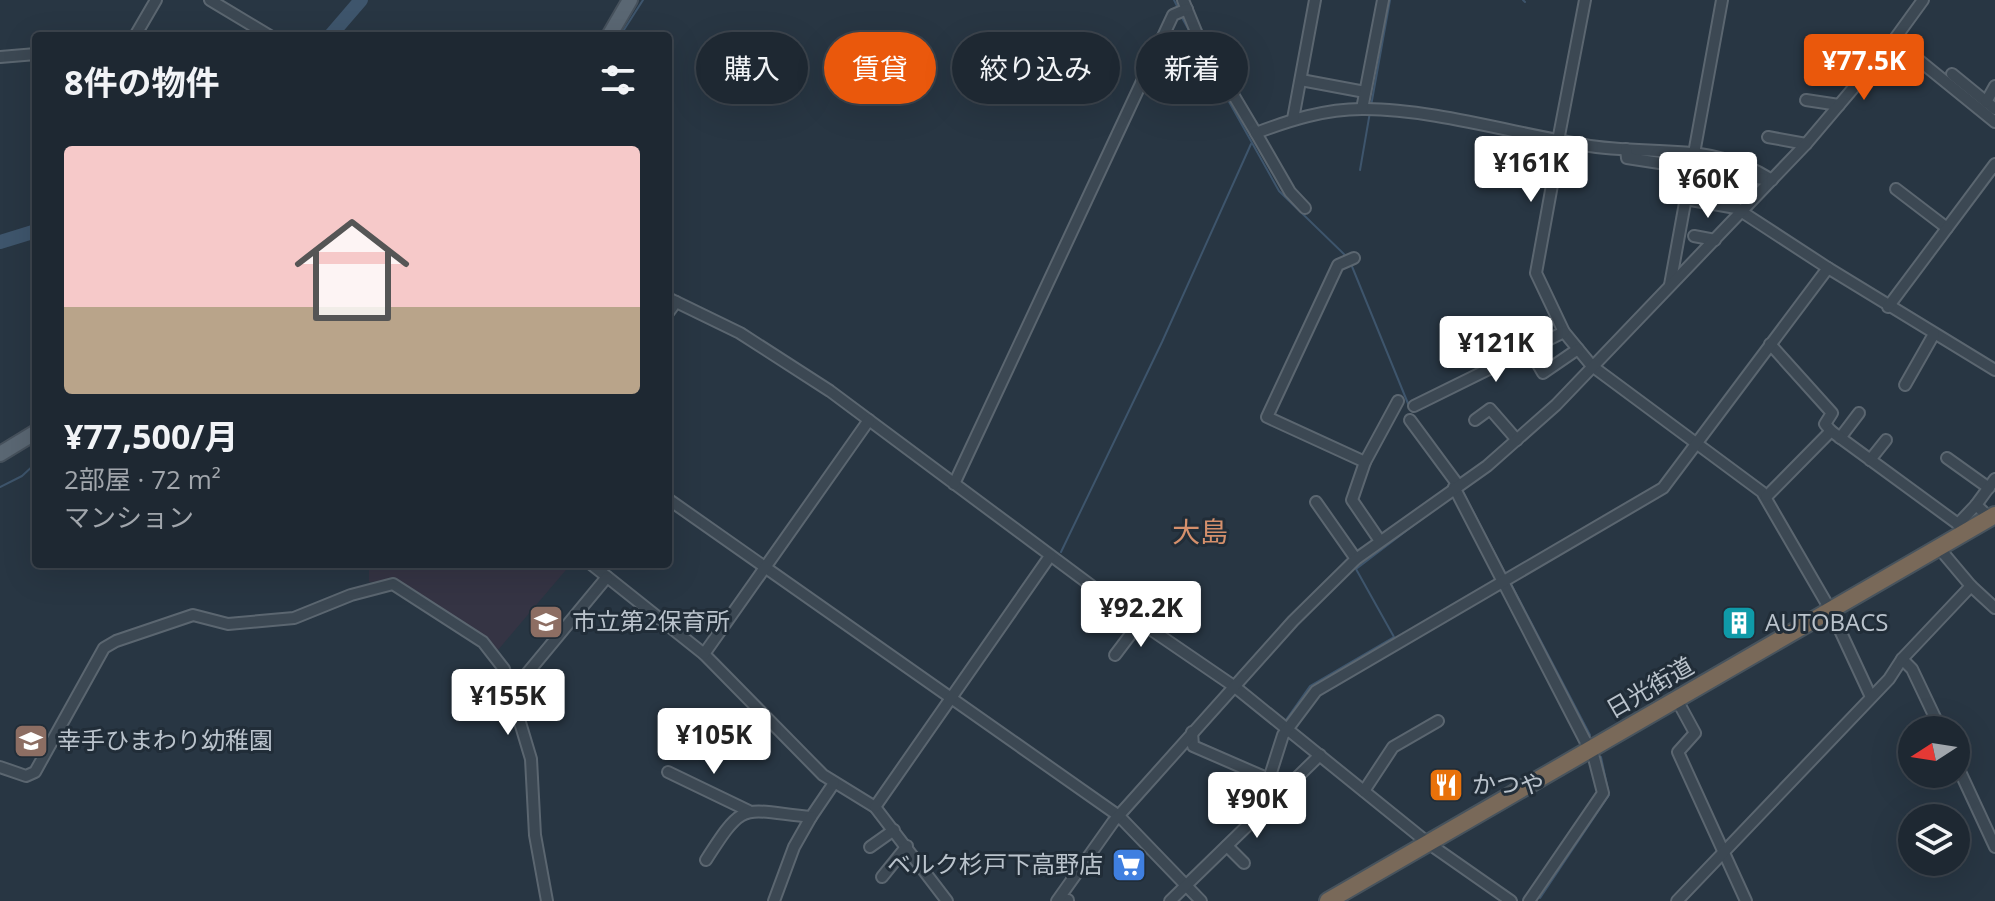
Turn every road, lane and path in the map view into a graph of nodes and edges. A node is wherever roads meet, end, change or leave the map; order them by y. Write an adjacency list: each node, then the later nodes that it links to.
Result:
1 (156, 0): 10 (street)
2 (210, 0): 11 (street)
3 (630, 0): 12 (main road)
4 (1315, 0): 17 (street)
5 (1383, 0): 19 (street)
6 (1585, 0): 28 (street)
7 (1722, 0): 31 (street)
8 (1923, 0): 13 (street)
9 (1185, 5): 26 (street); 71 (street)
10 (137, 32)
11 (263, 32)
12 (611, 32)
13 (1894, 40): 21 (street); 25 (street)
14 (32, 54): 15 (street)
15 (0, 57)
16 (1952, 74): 22 (street)
17 (1301, 80): 19 (street); 24 (street)
18 (1995, 86): 22 (street)
19 (1365, 92): 23 (street)
20 (1806, 100): 21 (street)
21 (1839, 105): 29 (street)
22 (1990, 106)
23 (1362, 109): 24 (street); 28 (street)
24 (1293, 119): 26 (street)
25 (1995, 122)
26 (1256, 133): 37 (street)
27 (1768, 137): 29 (street)
28 (1559, 141): 30 (street); 47 (street)
29 (1806, 144): 34 (street)
30 (1626, 149): 31 (street); 33 (street)
31 (1694, 151): 33 (street); 34 (street)
32 (1995, 164): 39 (street)
33 (1691, 169): 34 (street); 36 (street)
34 (1772, 180): 38 (street)
35 (1896, 189): 39 (street)
36 (1685, 199): 38 (street); 44 (street)
37 (1305, 208)
38 (1741, 212): 41 (street); 43 (street)
39 (1947, 228): 46 (street)
40 (1694, 236): 41 (street)
41 (1715, 240): 44 (street)
42 (1354, 258): 69 (street)
43 (1828, 268): 46 (street); 49 (street)
44 (1670, 286): 52 (street)
45 (672, 300): 58 (street)
46 (1888, 307): 48 (street)
47 (1564, 332): 50 (street); 51 (street)
48 (1934, 334): 53 (street); 54 (street)
49 (1770, 344): 62 (street); 65 (street)
50 (1529, 349): 51 (street); 56 (street)
51 (1578, 349): 52 (street)
52 (1592, 366): 63 (street); 65 (street)
53 (1995, 370)
54 (1905, 385)
55 (1398, 401): 69 (street)
56 (1414, 406)
57 (1859, 413): 62 (street)
58 (869, 420): 71 (street); 83 (street)
59 (1410, 420): 72 (street)
60 (1475, 420): 63 (street)
61 (32, 434): 66 (main road)
62 (1836, 434): 68 (street); 73 (street)
63 (1517, 440): 72 (street)
64 (1886, 440): 68 (street)
65 (1696, 444): 73 (street); 86 (street)
66 (0, 454)
67 (1947, 458): 70 (street)
68 (1870, 460): 78 (street)
69 (1365, 462): 79 (street)
70 (1992, 483): 76 (street)
71 (954, 484): 81 (street)
72 (1456, 486): 79 (street); 86 (street)
73 (1766, 497): 89 (street)
74 (672, 502): 83 (street)
75 (1316, 502): 82 (street)
76 (1976, 505): 77 (street); 78 (street)
77 (1992, 517): 78 (highway, 日光街道)
78 (1961, 529): 80 (highway, 日光街道)
79 (1380, 541): 82 (street)
80 (1939, 548): 87 (street); 89 (highway, 日光街道)
81 (1050, 556): 90 (street); 97 (street)
82 (1356, 559): 95 (street)
83 (764, 566): 91 (street); 97 (street)
84 (596, 568): 85 (street)
85 (607, 577): 91 (street); 94 (street)
86 (1503, 580): 101 (street); 103 (street)
87 (1971, 586): 88 (street); 93 (street)
88 (1995, 608)
89 (1831, 611): 96 (street); 98 (highway, 日光街道)
90 (1140, 622): 92 (street); 95 (street)
91 (704, 654): 107 (street)
92 (1115, 655)
93 (1902, 659): 96 (street); 99 (street)
94 (510, 686): 105 (street); 126 (street)
95 (1235, 687): 101 (street); 102 (street)
96 (1871, 697): 120 (street)
97 (952, 698): 110 (street); 112 (street)
98 (1677, 700): 103 (highway, 日光街道); 120 (street)
99 (1934, 716)
100 (1438, 721): 109 (street)
101 (1288, 728): 102 (street); 104 (street)
102 (1192, 732): 112 (street)
103 (1590, 750): 115 (highway, 日光街道); 133 (street)
104 (1320, 755): 109 (street); 117 (street)
105 (0, 767)
106 (668, 772): 111 (street)
107 (834, 783): 110 (street); 113 (street)
108 (1968, 788): 119 (street)
109 (1364, 791): 115 (street)
110 (875, 807): 114 (street)
111 (749, 811): 113 (street); 121 (street)
112 (1119, 816): 124 (street); 128 (street)
113 (811, 817): 127 (street)
114 (894, 830): 116 (street); 118 (street)
115 (1428, 843): 131 (highway, 日光街道); 132 (street)
116 (907, 846): 123 (street); 125 (street)
117 (1227, 846): 122 (street); 124 (street)
118 (870, 847)
119 (1995, 847)
120 (1724, 852): 134 (street); 135 (street)
121 (706, 860)
122 (1244, 863)
123 (882, 877)
124 (1186, 886): 129 (street); 130 (street)
125 (941, 899)
126 (547, 901)
127 (774, 901)
128 (1057, 901)
129 (1170, 901)
130 (1201, 901)
131 (1328, 901)
132 (1511, 901)
133 (1529, 901)
134 (1677, 901)
135 (1746, 901)

